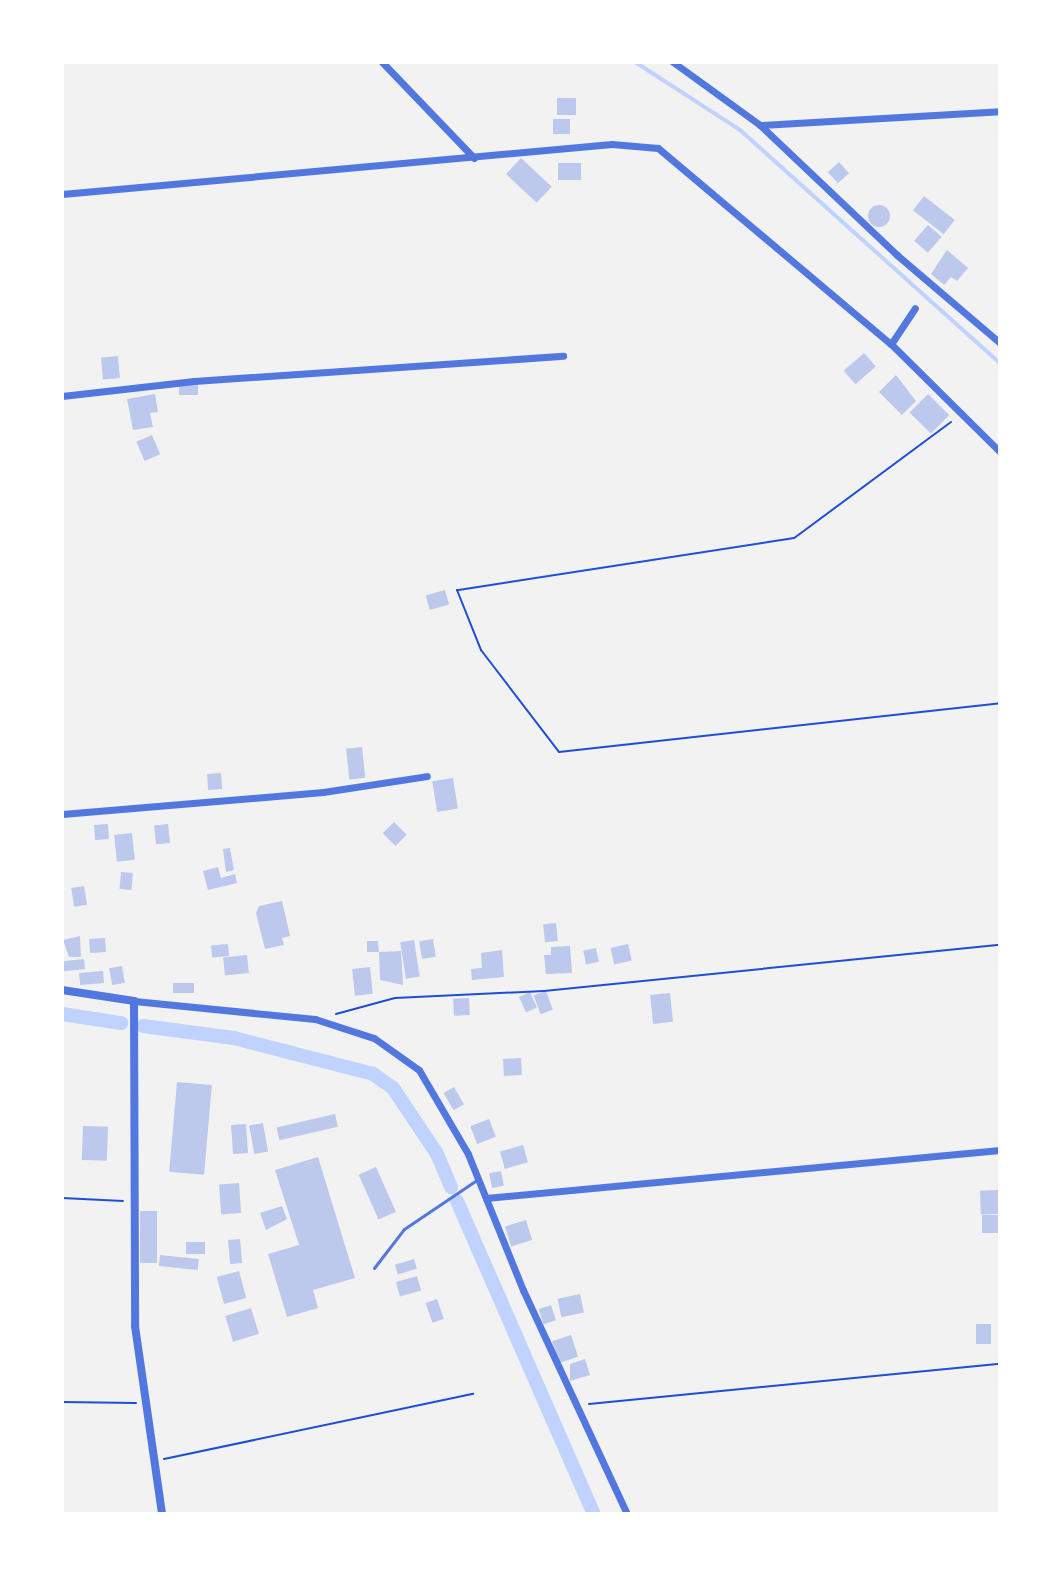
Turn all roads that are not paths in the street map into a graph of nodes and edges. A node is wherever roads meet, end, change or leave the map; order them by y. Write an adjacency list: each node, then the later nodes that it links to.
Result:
1 (382, 62): 5 (street)
2 (673, 62): 4 (street)
3 (1000, 111): 4 (street)
4 (760, 125): 8 (street)
5 (474, 158): 6 (street); 9 (street)
6 (62, 194)
7 (915, 308): 9 (street)
8 (1000, 343)
9 (891, 344): 12 (street)
10 (563, 356): 11 (street)
11 (62, 396)
12 (1000, 452)
13 (427, 776): 14 (street)
14 (62, 814)
15 (62, 990): 16 (street)
16 (134, 1001): 18 (street); 21 (street)
17 (1000, 1150): 19 (street)
18 (478, 1179): 19 (street); 20 (lane)
19 (486, 1198): 22 (street)
20 (374, 1268)
21 (162, 1514)
22 (627, 1514)

